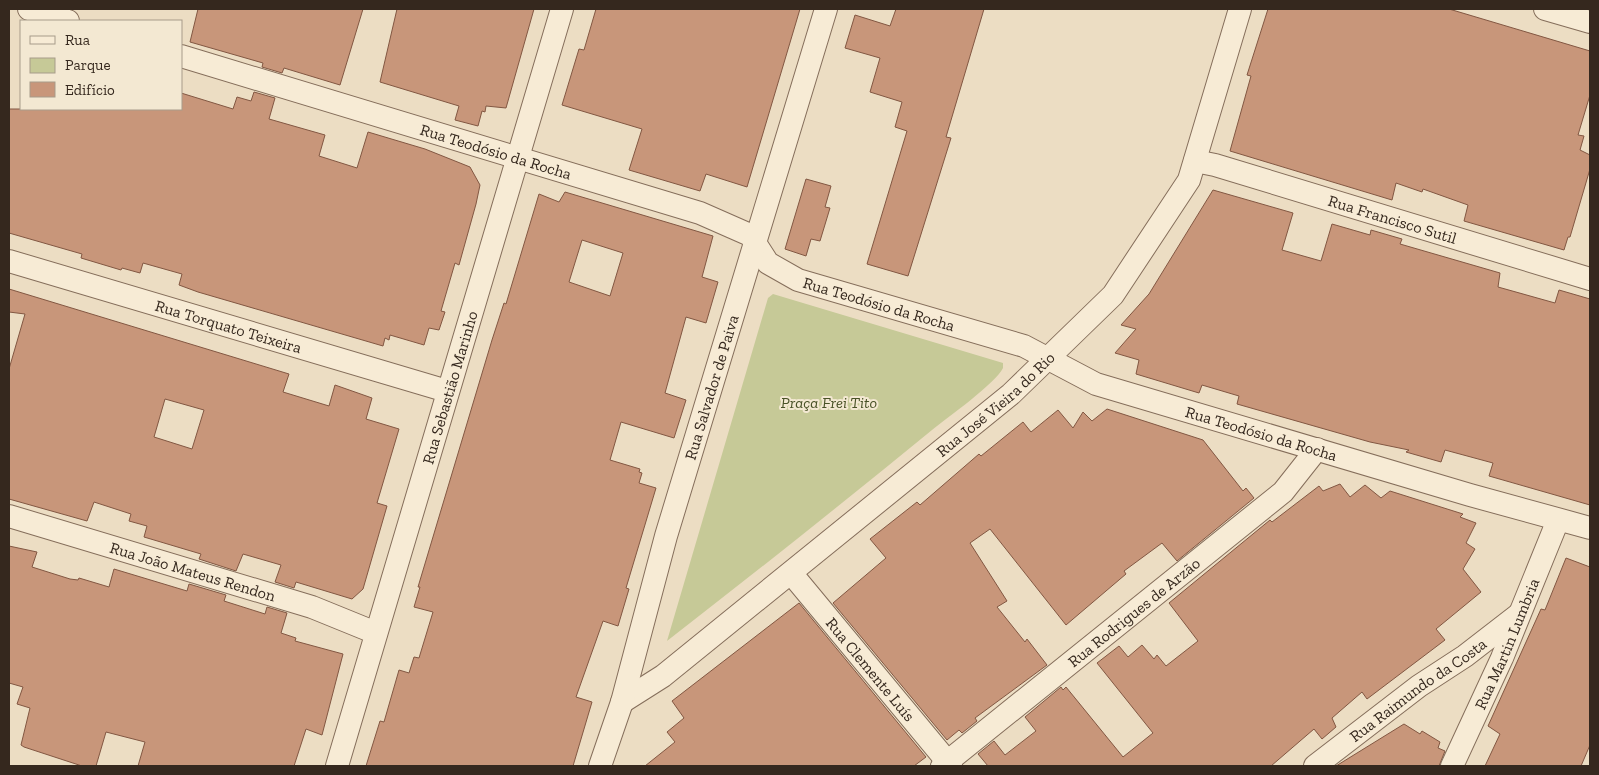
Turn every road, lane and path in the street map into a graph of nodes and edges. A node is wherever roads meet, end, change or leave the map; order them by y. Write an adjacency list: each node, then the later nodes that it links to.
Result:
1 (29, 9): 6 (street)
2 (562, 9): 9 (street, Rua Sebastião Marinho)
3 (826, 9): 11 (street, Rua Salvador de Paiva)
4 (1240, 9): 10 (street, Rua José Vieira do Rio)
5 (1546, 9): 7 (street)
6 (65, 20)
7 (1590, 22)
8 (182, 56): 9 (street, Rua Teodósio da Rocha)
9 (517, 158): 11 (street, Rua Teodósio da Rocha); 15 (street, Rua Sebastião Marinho)
10 (1195, 161): 13 (street, Rua Francisco Sutil); 14 (street, Rua José Vieira do Rio)
11 (754, 242): 14 (street, Rua Teodósio da Rocha); 23 (street, Rua Salvador de Paiva)
12 (9, 261): 15 (street, Rua Torquato Teixeira)
13 (1590, 279)
14 (1047, 359): 16 (street, Rua Teodósio da Rocha); 20 (street, Rua José Vieira do Rio)
15 (447, 391): 22 (street, Rua Sebastião Marinho)
16 (1317, 449): 18 (street, Rua Teodósio da Rocha); 24 (street, Rua Rodrigues de Arzão)
17 (9, 516): 22 (street, Rua João Mateus Rendon)
18 (1558, 520): 19 (street, Rua Teodósio da Rocha); 21 (street, Rua Martin Lumbria)
19 (1590, 528)
20 (791, 573): 23 (street, Rua José Vieira do Rio); 24 (street, Rua Clemente Luís)
21 (1519, 614): 27 (street, Rua Raimundo da Costa); 28 (street, Rua Martin Lumbria)
22 (376, 633): 25 (street, Rua Sebastião Marinho)
23 (622, 702): 26 (street, Rua Salvador de Paiva)
24 (947, 765)
25 (337, 766)
26 (600, 766)
27 (1315, 766)
28 (1452, 766)

